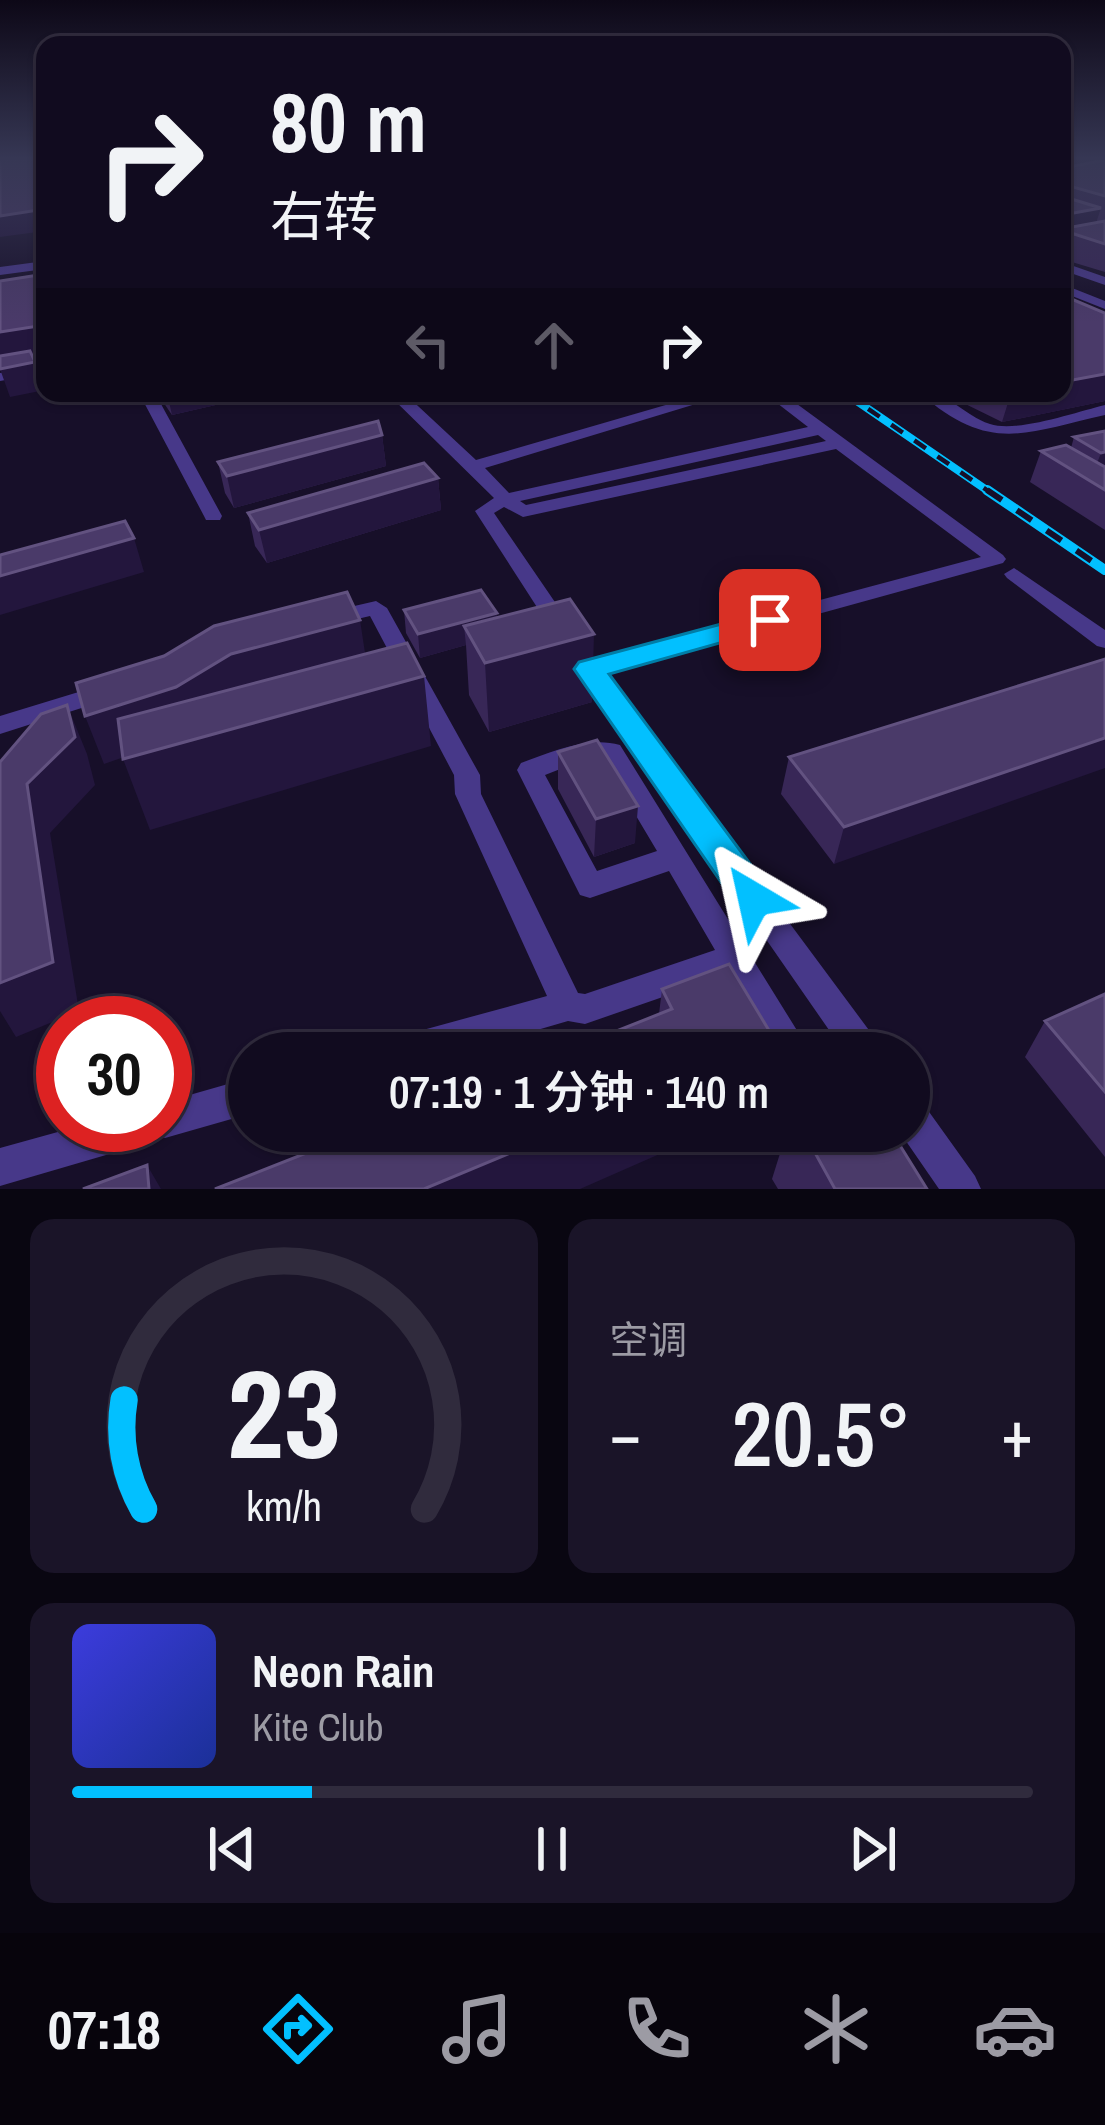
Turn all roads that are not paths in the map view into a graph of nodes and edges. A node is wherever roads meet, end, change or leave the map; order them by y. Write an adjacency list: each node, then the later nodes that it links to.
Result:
1 (36, 266): 3 (street)
2 (1071, 269): 4 (street)
3 (0, 272)
4 (1105, 281)
5 (1071, 288): 6 (street)
6 (1105, 301)
7 (36, 371): 8 (street)
8 (0, 377)
9 (152, 402): 18 (street)
10 (404, 402): 16 (street)
11 (693, 402): 16 (street)
12 (784, 402): 15 (street)
13 (943, 402): 14 (street)
14 (1105, 410)
15 (830, 436): 17 (street); 22 (street)
16 (472, 466): 17 (street)
17 (505, 499): 22 (street)
18 (214, 516)
19 (1014, 574): 21 (street)
20 (311, 625): 28 (street)
21 (1105, 641)
22 (590, 669): 31 (street)
23 (136, 682): 24 (street)
24 (5, 723): 25 (street)
25 (29, 752)
26 (675, 856): 26 (street); 27 (street)
27 (736, 957): 28 (street); 30 (street)
28 (568, 1006): 29 (street)
29 (476, 1032)
30 (781, 1032)
31 (850, 1032)
32 (228, 1102): 33 (street)
33 (192, 1112)
34 (930, 1144): 37 (street)
35 (53, 1152): 36 (street)
36 (0, 1167)
37 (962, 1189)

